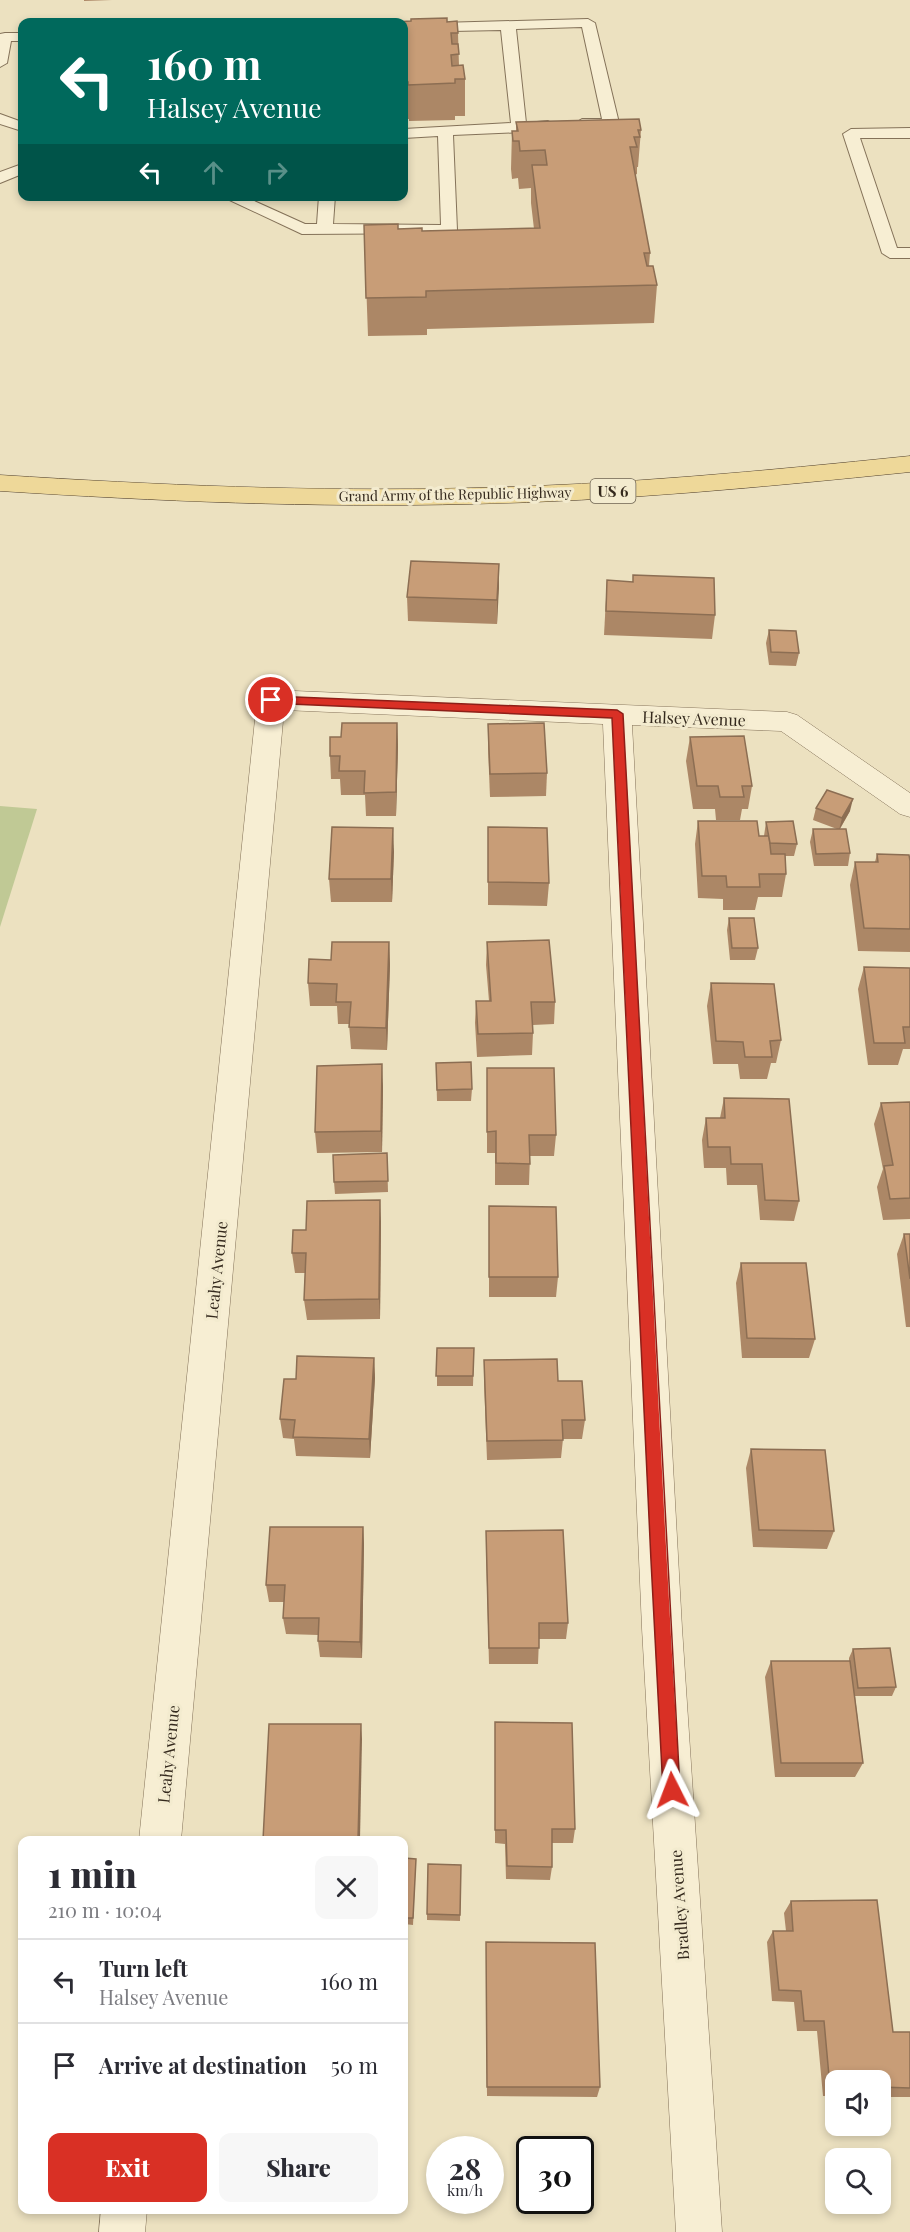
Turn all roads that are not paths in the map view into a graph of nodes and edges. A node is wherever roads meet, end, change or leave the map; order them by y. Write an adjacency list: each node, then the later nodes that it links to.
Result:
1 (508, 25): 2 (lane); 7 (lane); 7 (lane)
2 (408, 28)
3 (18, 36): 4 (lane)
4 (0, 63)
5 (0, 119): 6 (lane)
6 (18, 126)
7 (519, 127): 8 (lane)
8 (445, 131): 9 (lane); 15 (lane)
9 (408, 133)
10 (910, 133): 16 (lane)
11 (18, 171): 12 (lane)
12 (0, 178)
13 (240, 201): 15 (lane)
14 (327, 201): 15 (lane)
15 (325, 229)
16 (910, 253)
17 (910, 464): 18 (main road, Grand Army of the Republic Highway / US 6)
18 (0, 483)
19 (271, 700): 20 (street, Halsey Avenue); 22 (street, Leahy Avenue)
20 (617, 714): 21 (street, Halsey Avenue); 25 (street, Bradley Avenue)
21 (910, 807)
22 (160, 1836)
23 (124, 2214): 24 (street)
24 (122, 2232)
25 (699, 2232)

